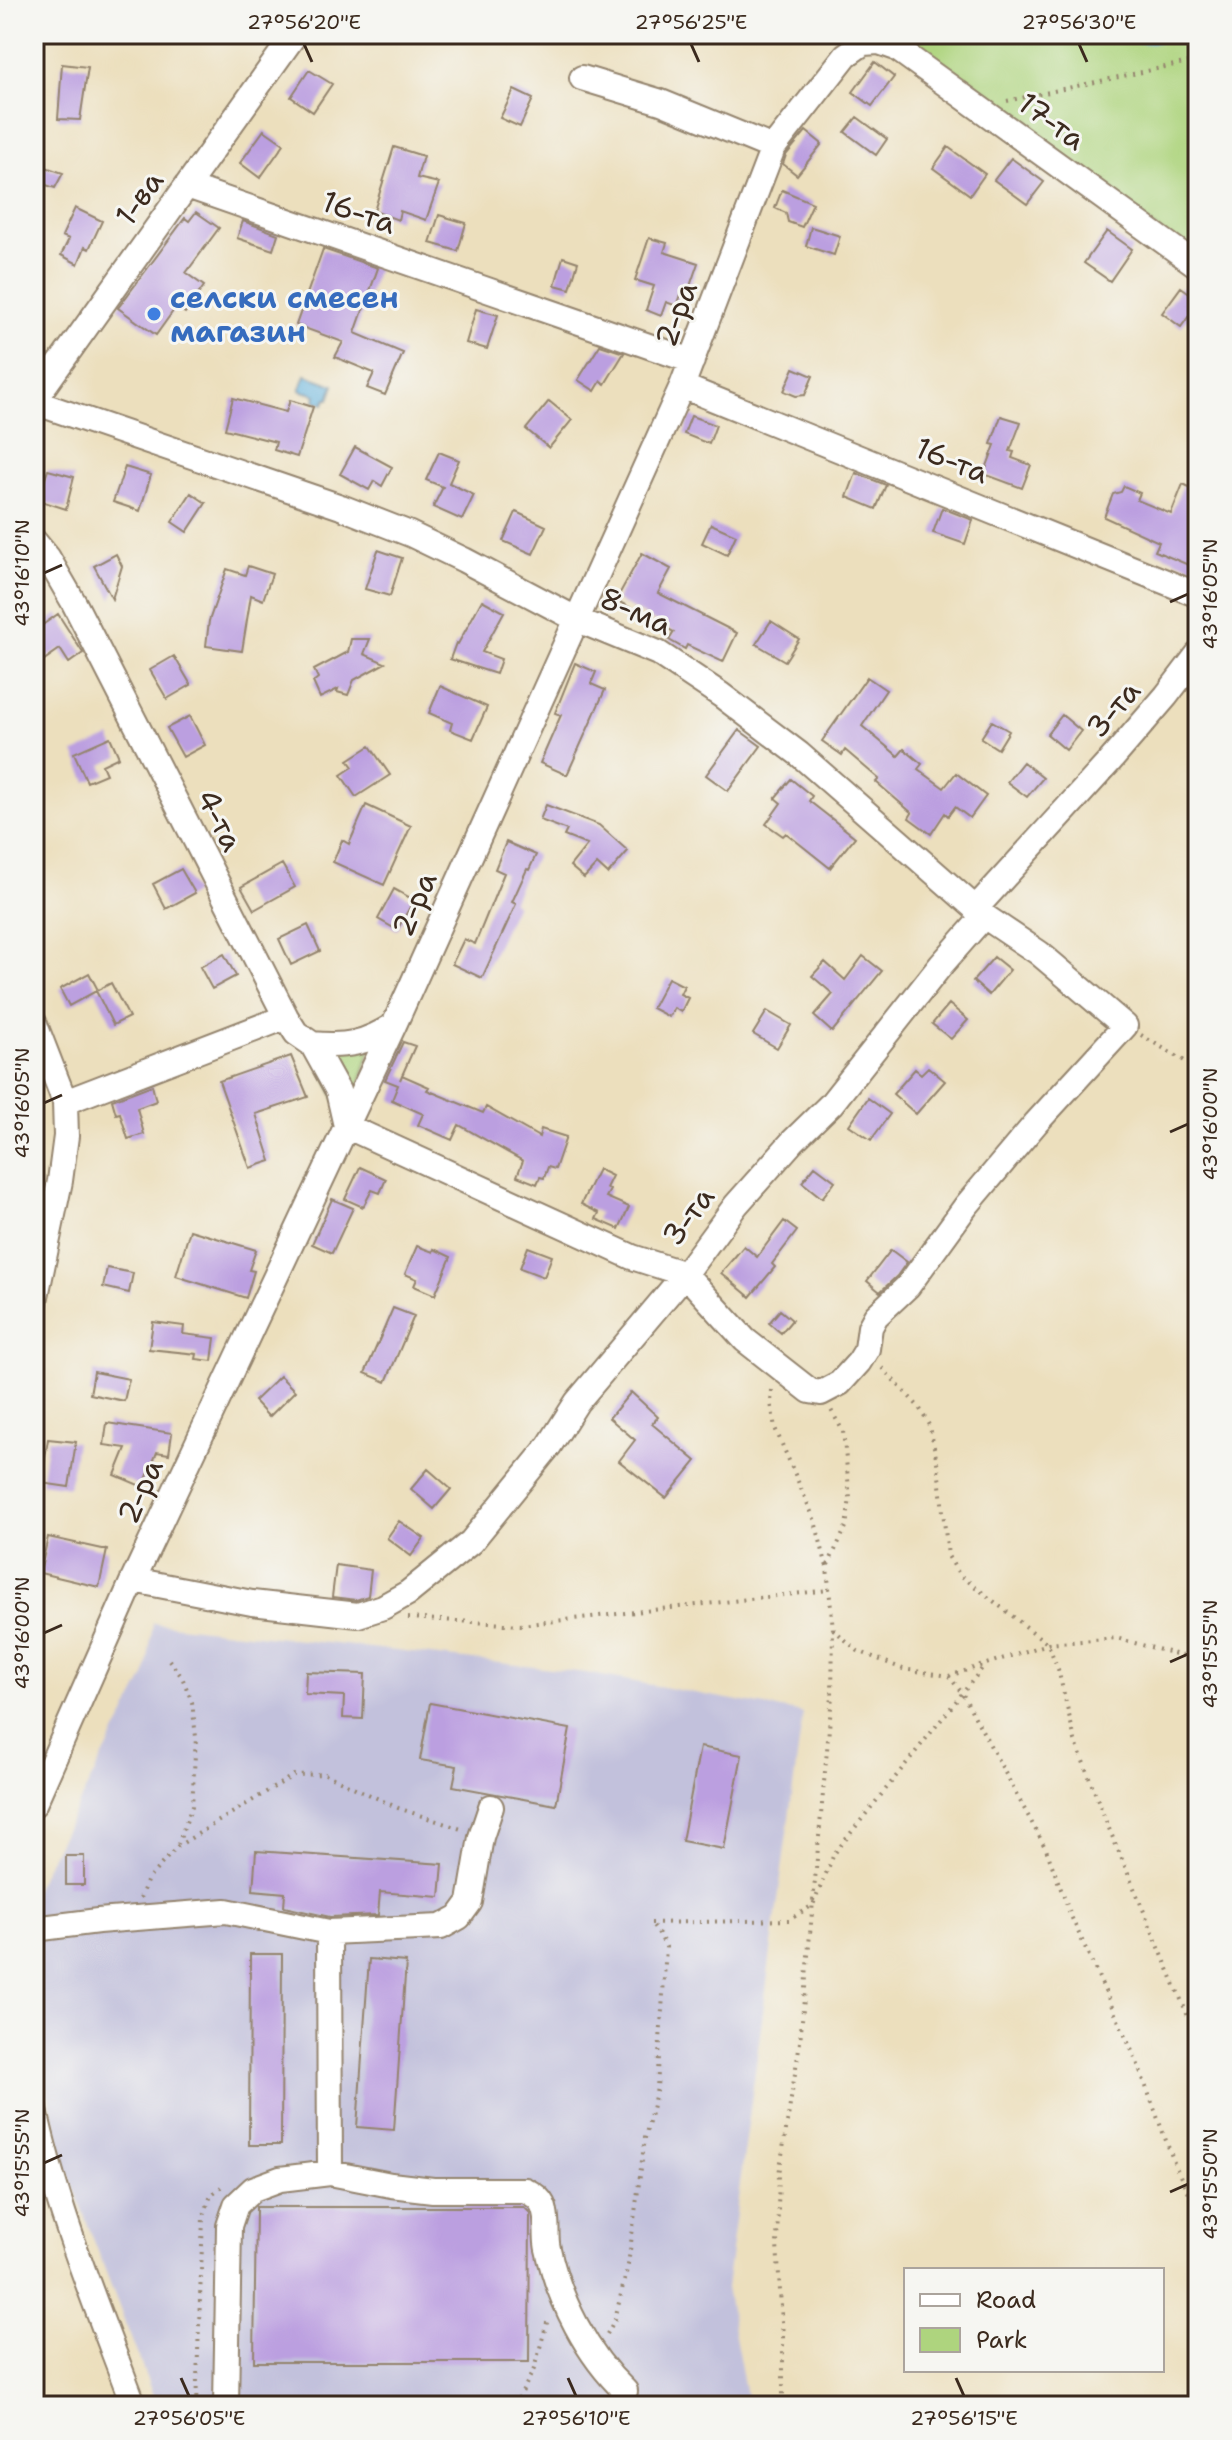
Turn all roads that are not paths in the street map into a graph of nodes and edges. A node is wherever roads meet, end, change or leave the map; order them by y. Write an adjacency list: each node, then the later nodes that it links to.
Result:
1 (295, 34): 5 (street, 1-ва)
2 (863, 43): 4 (street, 2-ра); 6 (street, 17-та)
3 (582, 78): 4 (street)
4 (773, 148): 7 (street, 2-ра)
5 (187, 186): 7 (street, 16-та); 9 (street, 1-ва)
6 (1198, 266)
7 (692, 361): 8 (street, 2-ра)
8 (682, 386): 11 (street, 16-та); 12 (street, 2-ра)
9 (34, 401): 12 (street, 8-ма)
10 (34, 541): 15 (street, 4-та)
11 (1198, 595)
12 (578, 620): 14 (street, 8-ма); 17 (street, 2-ра)
13 (1198, 654): 14 (street, 3-та)
14 (980, 913): 21 (street, 3-та); 21 (street, 8-ма)
15 (286, 1017): 18 (street, 4-та); 19 (street)
16 (34, 1022): 19 (street)
17 (394, 1025): 18 (street); 20 (street, 2-ра)
18 (312, 1044): 20 (street, 4-та)
19 (65, 1102): 22 (street)
20 (346, 1126): 21 (street, 3-та); 23 (street, 2-ра)
21 (685, 1274): 23 (street)
22 (34, 1306)
23 (133, 1580): 24 (street, 2-ра)
24 (34, 1804)
25 (491, 1807): 27 (street)
26 (34, 1929): 27 (street)
27 (329, 1932): 29 (street)
28 (34, 2106): 31 (street)
29 (330, 2173): 30 (street); 32 (street)
30 (625, 2391)
31 (134, 2406)
32 (226, 2406)

